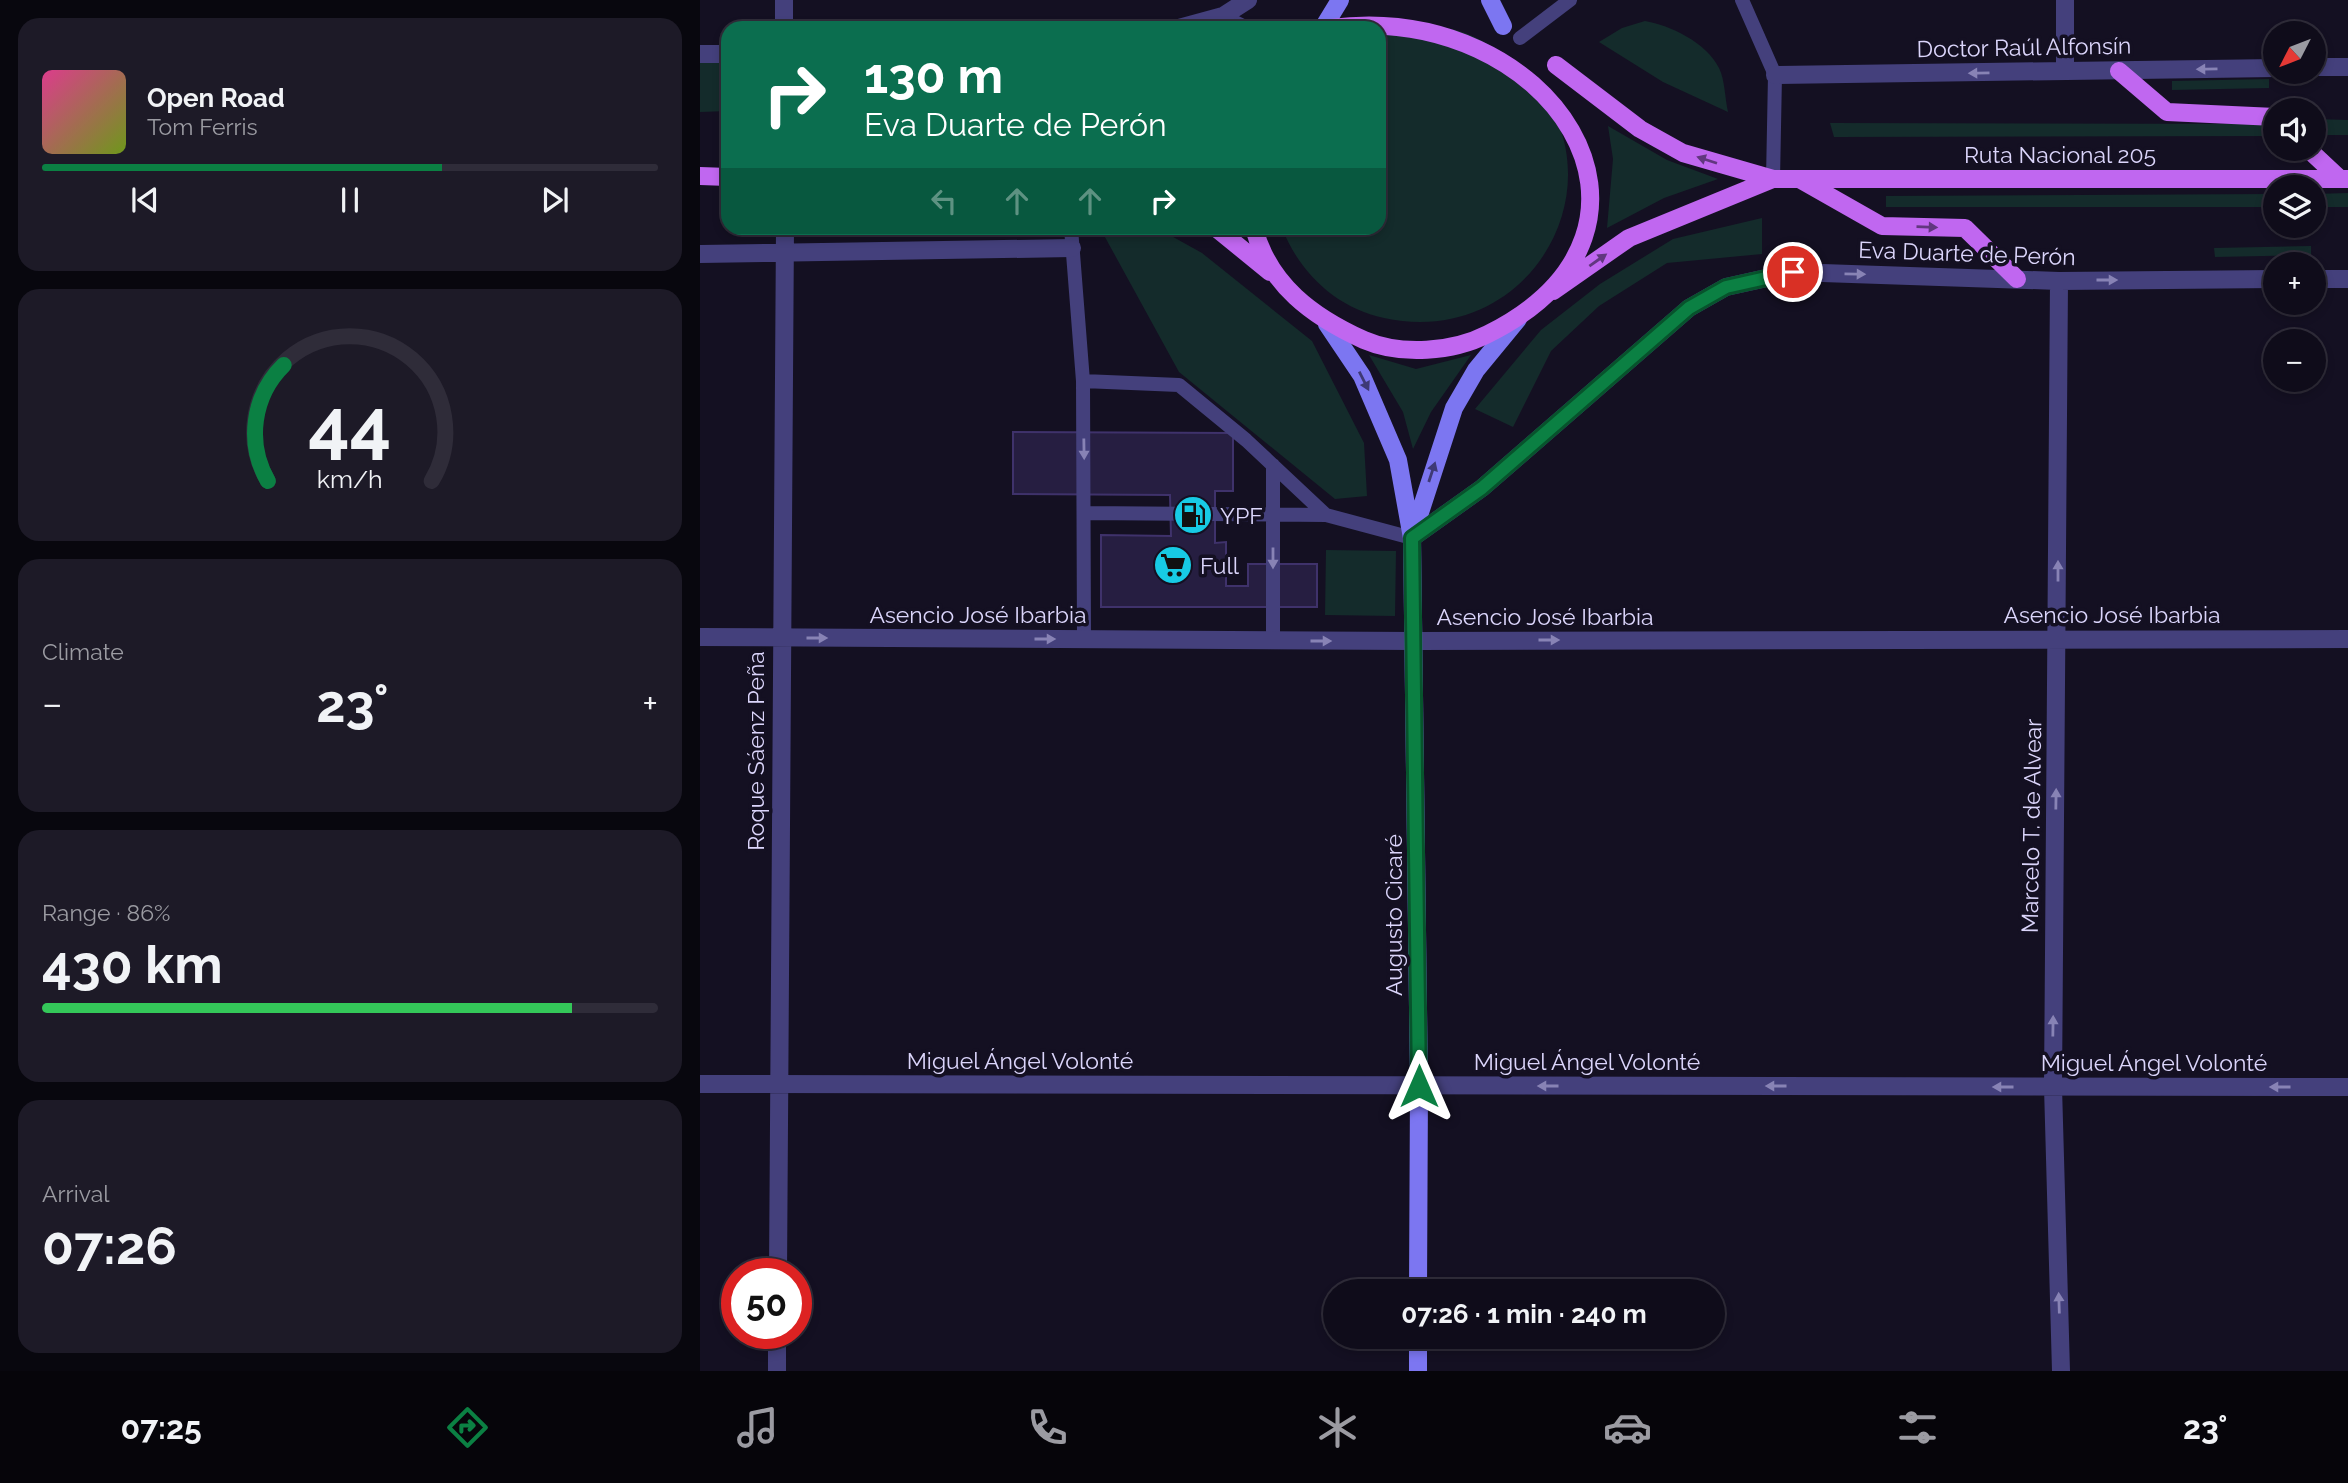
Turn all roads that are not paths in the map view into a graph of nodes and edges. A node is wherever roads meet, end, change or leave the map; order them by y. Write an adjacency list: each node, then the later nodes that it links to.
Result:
1 (784, 0): 11 (street)
2 (1248, 0): 9 (street)
3 (1340, 0): 14 (main road)
4 (1490, 0): 16 (main road)
5 (1570, 0): 17 (lane)
6 (1742, 0): 25 (lane)
7 (2065, 0): 23 (street)
8 (1375, 10): 15 (main road)
9 (1223, 16): 12 (street); 13 (lane)
10 (1481, 17): 16 (main road, Ruta Nacional 205)
11 (784, 21)
12 (1205, 21)
13 (1233, 21)
14 (1327, 21)
15 (1346, 21)
16 (1503, 26): 17 (main road, Ruta Nacional 205)
17 (1535, 51): 32 (main road, Ruta Nacional 205, one-way to 17); 46 (main road, Ruta Nacional 205)
18 (700, 54): 19 (street)
19 (721, 54)
20 (2348, 67): 22 (street)
21 (2263, 68): 24 (street, Doctor Raúl Alfonsín, one-way to 24)
22 (2326, 68)
23 (2065, 71): 24 (street, Doctor Raúl Alfonsín); 25 (street, Doctor Raúl Alfonsín, one-way to 25)
24 (2119, 71): 26 (main road)
25 (1774, 75): 32 (lane)
26 (2263, 116)
27 (2322, 161): 31 (main road)
28 (700, 176): 29 (main road)
29 (721, 177)
30 (1798, 178): 31 (main road, Ruta Nacional 205); 32 (main road, Ruta Nacional 205); 40 (main road, one-way to 40)
31 (2343, 178)
32 (1773, 179): 46 (main road, Ruta Nacional 205, one-way to 32)
33 (785, 235): 38 (street, Roque Sáenz Peña)
34 (1071, 235): 37 (lane)
35 (1226, 235): 44 (main road, Ruta Nacional 205)
36 (1257, 235): 44 (main road, Ruta Nacional 205)
37 (1072, 248): 38 (street); 49 (lane)
38 (784, 252): 39 (street); 56 (street, Roque Sáenz Peña)
39 (700, 254)
40 (2017, 279): 45 (street, Eva Duarte de Perón); 54 (street, Eva Duarte de Perón, one-way to 40)
41 (2263, 279): 45 (street, Eva Duarte de Perón, one-way to 41)
42 (2326, 279): 43 (street)
43 (2348, 279)
44 (1279, 280): 48 (main road, Ruta Nacional 205)
45 (2059, 281): 57 (street, Marcelo T. de Alvear, one-way to 45)
46 (1542, 299): 47 (main road, Ruta Nacional 205)
47 (1518, 319): 48 (main road, Ruta Nacional 205); 54 (main road, one-way to 47)
48 (1327, 324): 54 (main road, one-way to 54)
49 (1083, 381): 50 (lane); 51 (lane, one-way to 51)
50 (1273, 465): 52 (lane); 53 (lane)
51 (1084, 513): 52 (lane); 58 (lane)
52 (1273, 514): 53 (lane); 60 (lane, one-way to 60)
53 (1326, 515): 54 (lane)
54 (1412, 538): 61 (main road, Augusto Cicaré)
55 (700, 637): 56 (street, Asencio José Ibarbia)
56 (780, 637): 58 (street, Asencio José Ibarbia, one-way to 58); 63 (street, Roque Sáenz Peña)
57 (2057, 637): 59 (street, Asencio José Ibarbia); 61 (street, Asencio José Ibarbia, one-way to 57); 65 (street, Marcelo T. de Alvear, one-way to 57)
58 (1084, 639): 60 (street, Asencio José Ibarbia)
59 (2348, 639)
60 (1273, 640): 61 (street, Asencio José Ibarbia, one-way to 61)
61 (1415, 641): 64 (main road, Augusto Cicaré)
62 (700, 1084): 63 (street, Miguel Ángel Volonté)
63 (778, 1084): 64 (street, Miguel Ángel Volonté); 67 (street, Roque Sáenz Peña)
64 (1419, 1086): 65 (street, Miguel Ángel Volonté, one-way to 64); 68 (main road, Augusto Cicaré)
65 (2053, 1087): 66 (street, Miguel Ángel Volonté, one-way to 65); 73 (street, Marcelo T. de Alvear, one-way to 65)
66 (2348, 1087)
67 (778, 1258)
68 (1418, 1279)
69 (777, 1349): 71 (street)
70 (1418, 1349): 72 (main road)
71 (777, 1371)
72 (1418, 1371)
73 (2061, 1371)

